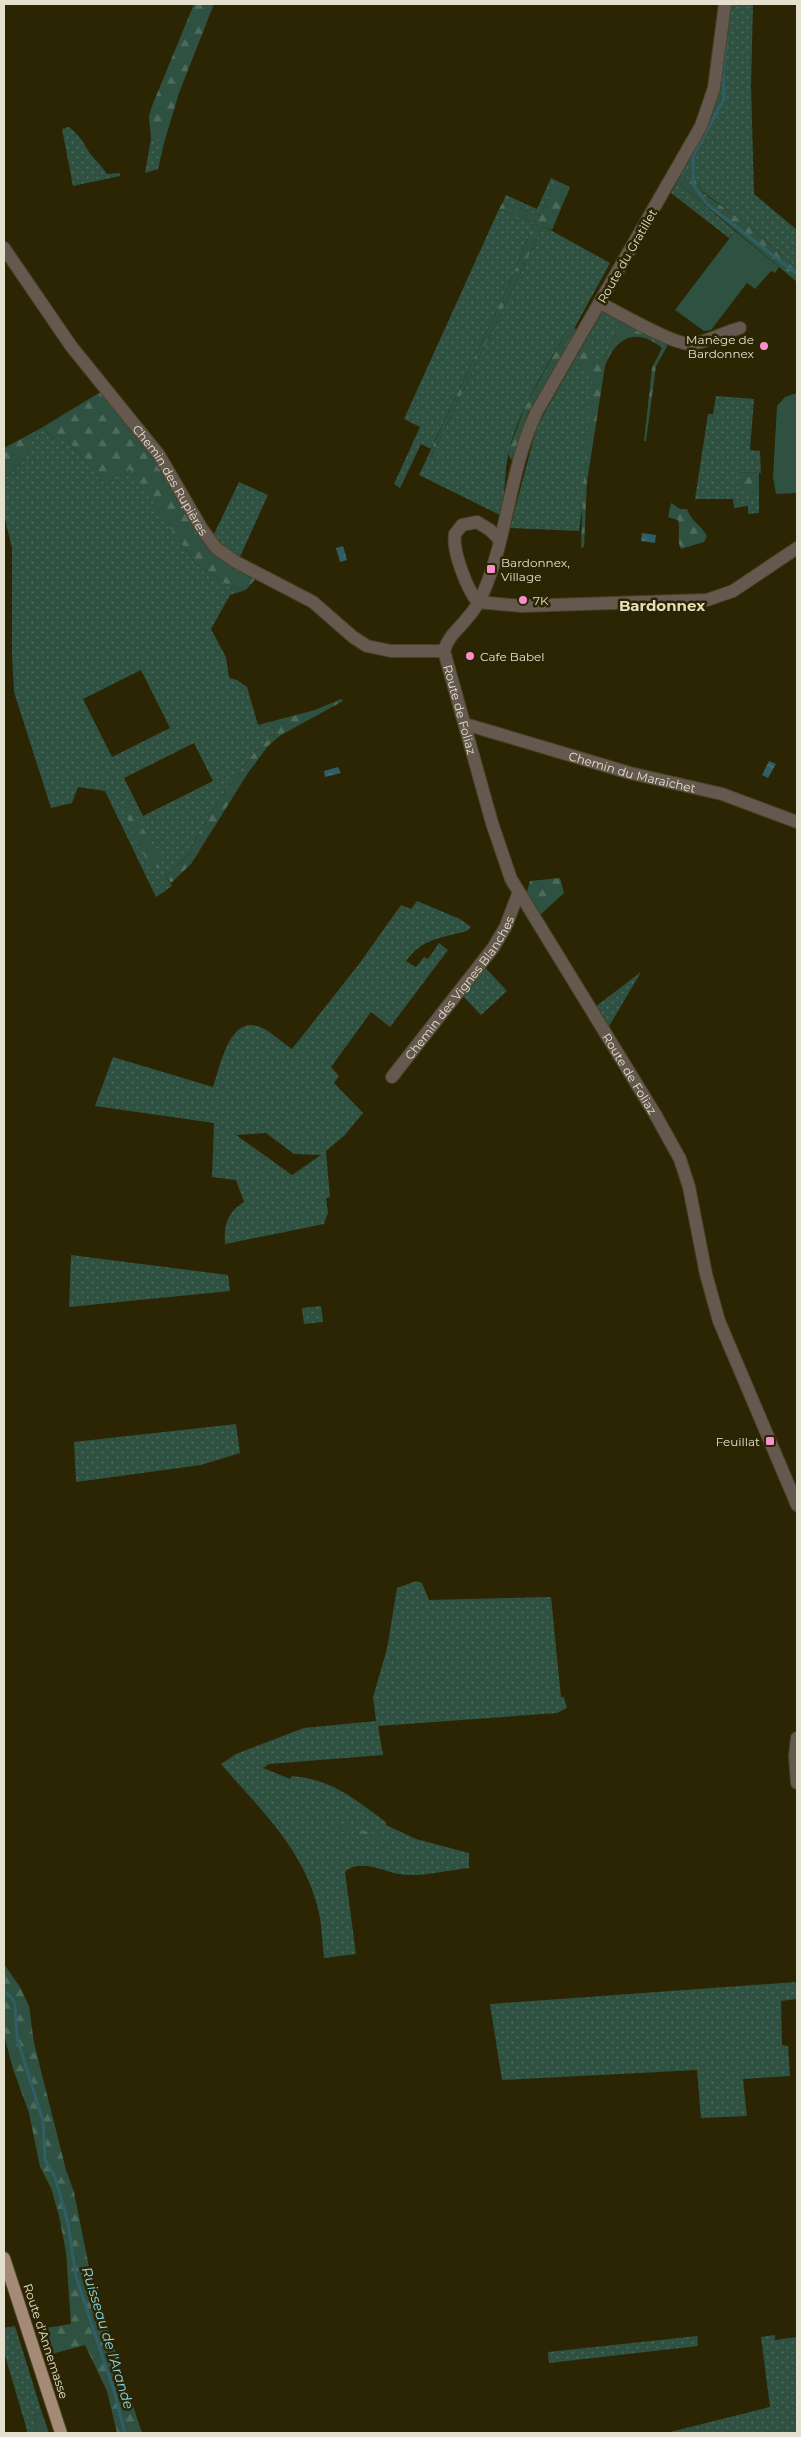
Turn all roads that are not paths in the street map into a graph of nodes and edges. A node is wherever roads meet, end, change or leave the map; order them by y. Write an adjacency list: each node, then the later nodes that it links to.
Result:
1 (725, 4): 3 (street, Route du Gratillet)
2 (4, 248): 8 (street, Chemin des Rupières)
3 (600, 303): 4 (street); 5 (street, Route du Gratillet)
4 (740, 328)
5 (500, 540): 7 (street, Route du Gratillet); 7 (street)
6 (797, 548): 7 (street)
7 (478, 602): 8 (street, Route du Gratillet)
8 (444, 651): 9 (street, Route de Foliaz)
9 (465, 724): 10 (street, Chemin du Maraîchet); 11 (street, Route de Foliaz)
10 (797, 822)
11 (518, 894): 12 (street, Chemin des Vignes Blanches); 13 (street, Route de Foliaz)
12 (392, 1078)
13 (797, 1505)
14 (797, 1738): 15 (street)
15 (797, 1783)
16 (4, 2258): 17 (main road, Route d'Annemasse)
17 (61, 2433)

